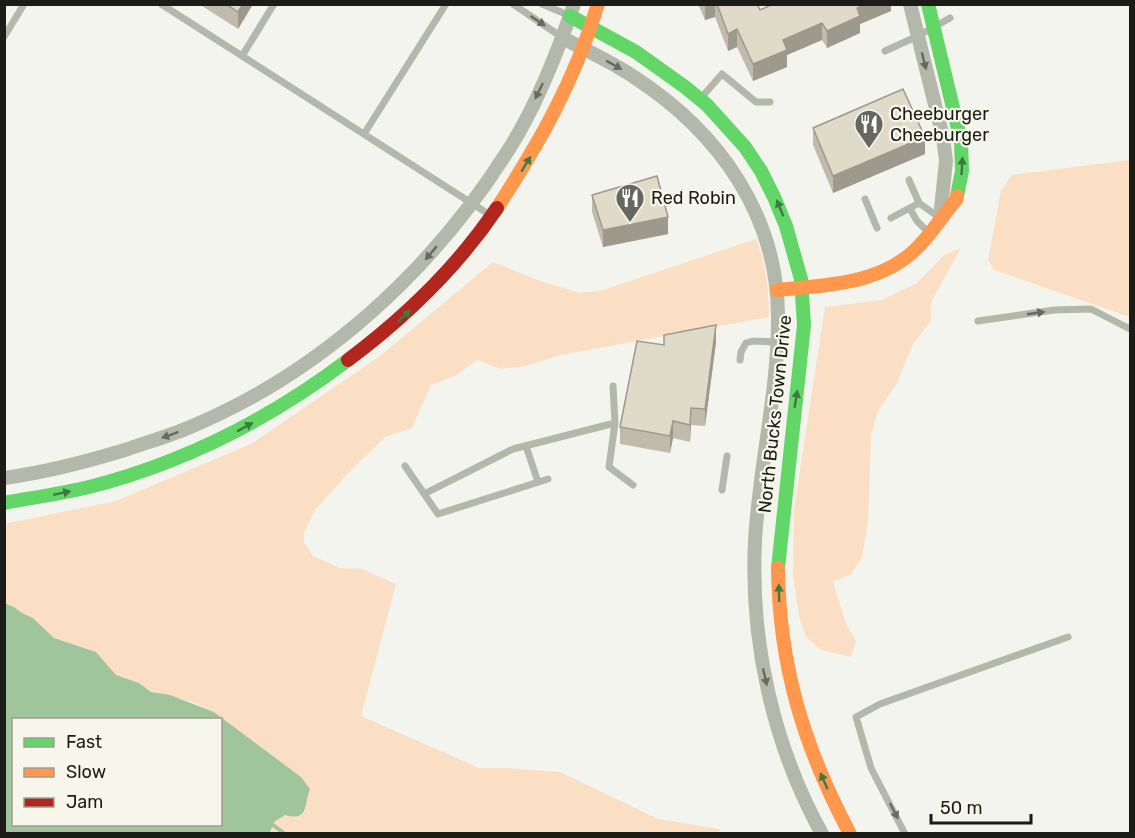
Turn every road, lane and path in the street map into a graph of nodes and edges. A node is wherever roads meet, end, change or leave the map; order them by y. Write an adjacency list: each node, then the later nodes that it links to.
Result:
1 (24, 4): 15 (lane)
2 (161, 4): 19 (lane)
3 (274, 4): 19 (lane)
4 (446, 4): 22 (lane)
5 (513, 4): 16 (lane, one-way to 16)
6 (542, 4): 10 (lane)
7 (598, 4): 12 (street)
8 (910, 4): 14 (street)
9 (928, 4): 13 (street)
10 (572, 10): 12 (street, North Bucks Town Drive); 16 (street)
11 (950, 18): 13 (lane)
12 (592, 25): 17 (street); 20 (street, North Bucks Town Drive)
13 (934, 28): 14 (lane); 30 (street, one-way to 13)
14 (918, 36): 18 (lane); 30 (street, one-way to 30)
15 (4, 37)
16 (563, 38): 17 (street, North Bucks Town Drive); 25 (street, one-way to 25)
17 (584, 49): 28 (street, one-way to 17); 34 (street, North Bucks Town Drive, one-way to 34)
18 (885, 51)
19 (242, 56): 22 (lane)
20 (700, 99): 21 (lane); 33 (street, North Bucks Town Drive, one-way to 20)
21 (770, 102)
22 (364, 134): 25 (lane)
23 (909, 180): 26 (lane)
24 (866, 199): 31 (lane)
25 (472, 202): 28 (lane); 44 (street, one-way to 44)
26 (919, 203): 27 (lane); 30 (lane)
27 (910, 210): 29 (lane); 32 (lane)
28 (491, 216): 50 (street, one-way to 28)
29 (891, 218)
30 (940, 218): 32 (street)
31 (877, 228)
32 (929, 234): 33 (street)
33 (801, 287): 34 (street); 53 (street, North Bucks Town Drive, one-way to 33)
34 (777, 290): 37 (street, North Bucks Town Drive)
35 (978, 321): 36 (lane, one-way to 36)
36 (1131, 329)
37 (777, 342): 38 (lane); 52 (street, North Bucks Town Drive, one-way to 52)
38 (740, 360)
39 (613, 386): 40 (lane)
40 (615, 423): 41 (lane); 47 (lane)
41 (526, 446): 46 (lane); 49 (lane)
42 (727, 456): 48 (lane)
43 (405, 466): 49 (lane)
44 (4, 478)
45 (548, 479): 46 (lane)
46 (538, 482): 49 (lane)
47 (633, 485)
48 (722, 490)
49 (424, 494)
50 (4, 503)
51 (1068, 637): 54 (lane, one-way to 54)
52 (822, 834)
53 (850, 834)
54 (905, 834)

